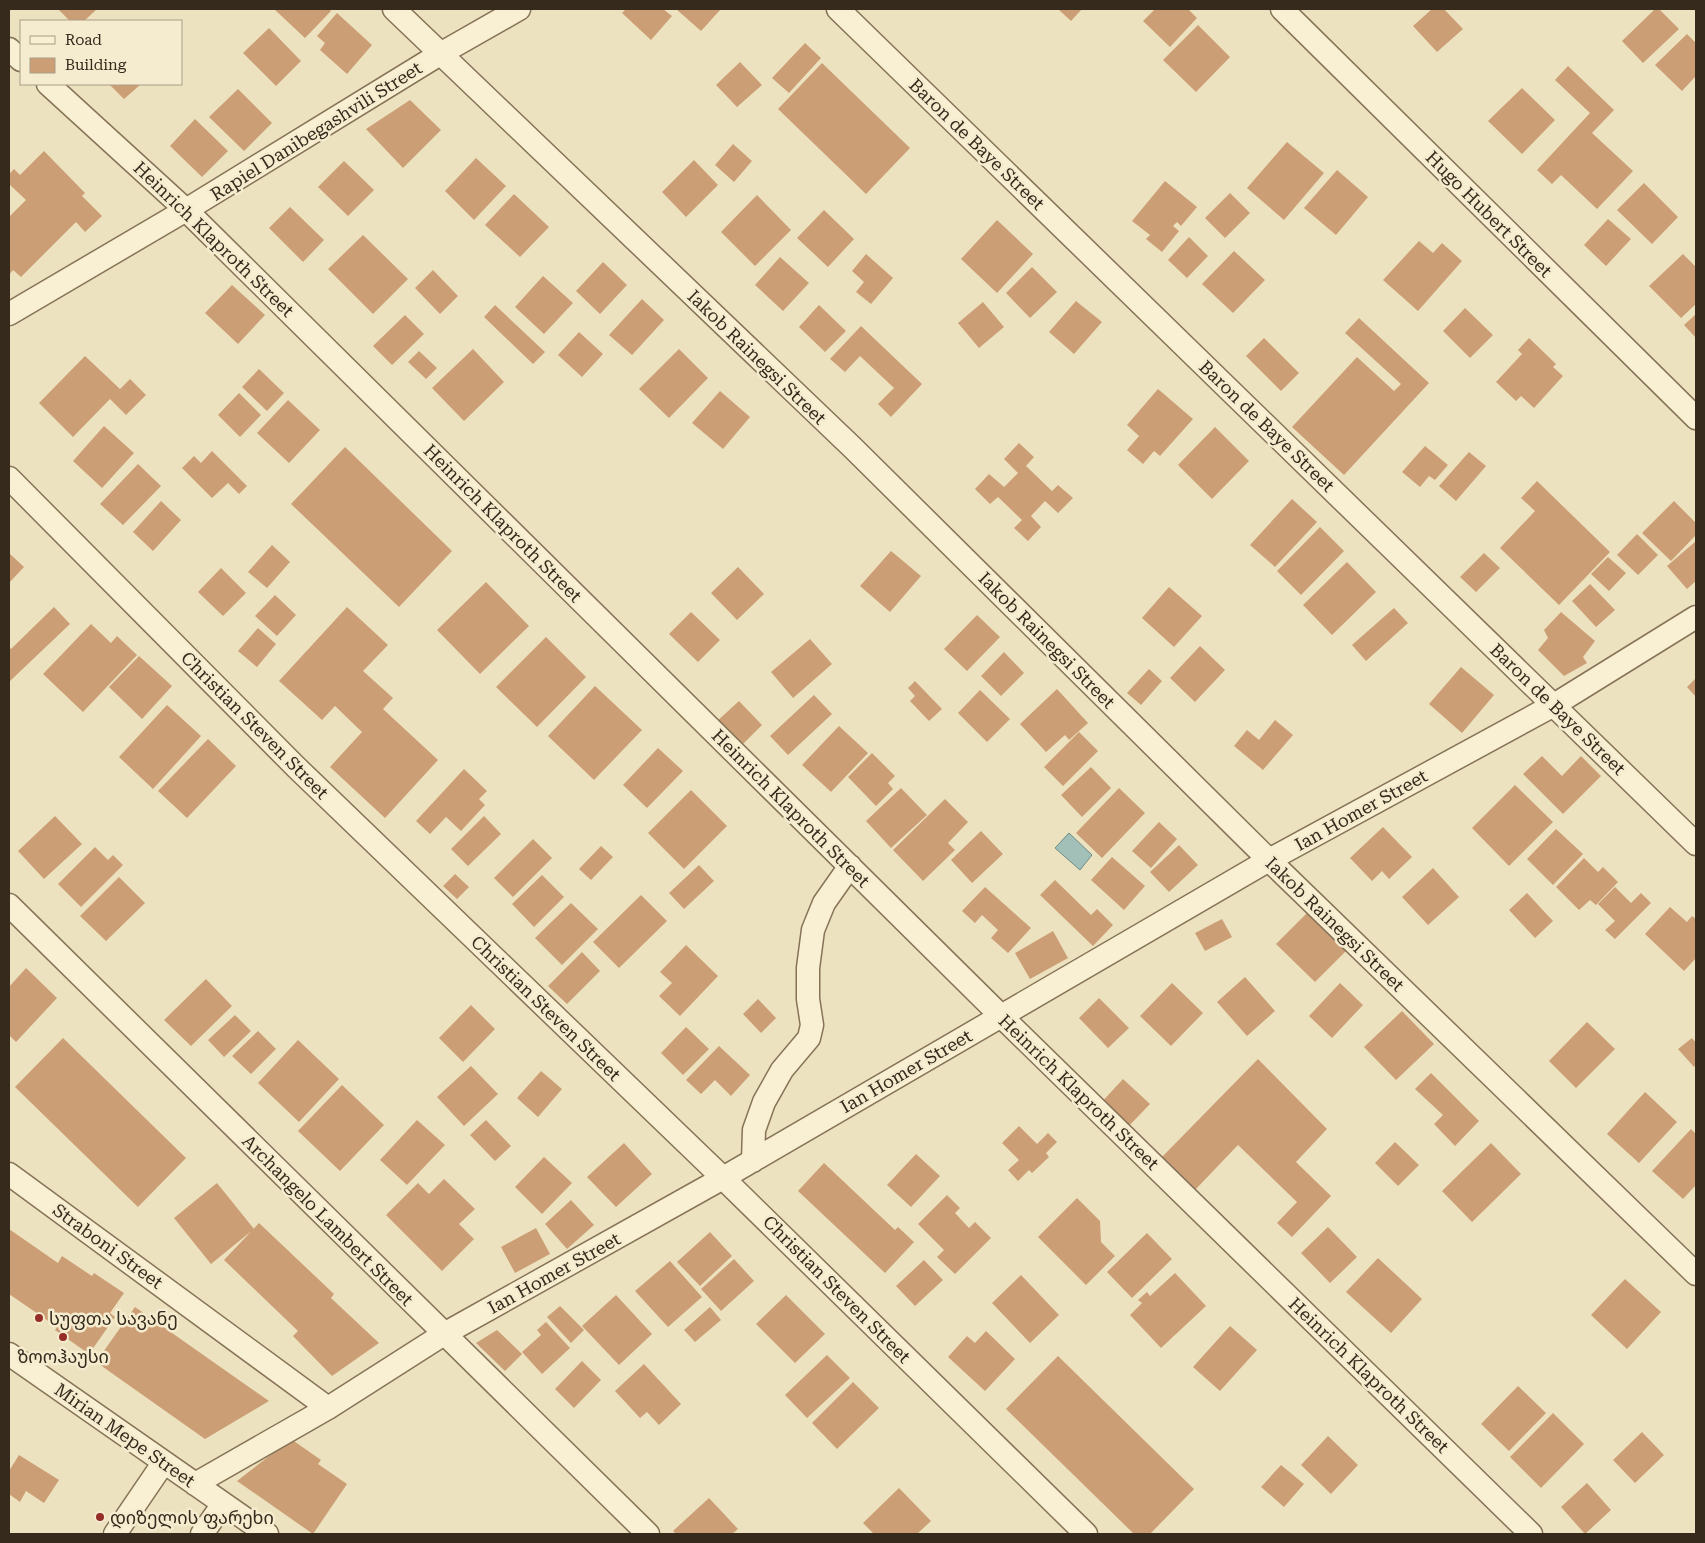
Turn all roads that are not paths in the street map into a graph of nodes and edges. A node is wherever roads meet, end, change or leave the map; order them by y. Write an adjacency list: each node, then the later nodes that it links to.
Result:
1 (394, 9): 6 (street, Iakob Rainegsi Street)
2 (519, 9): 6 (street, Rapiel Danibegashvili Street)
3 (838, 9): 14 (street, Baron de Baye Street)
4 (1282, 9): 11 (street, Hugo Hubert Street)
5 (9, 48): 7 (street)
6 (440, 54): 9 (street, Rapiel Danibegashvili Street); 16 (street, Iakob Rainegsi Street)
7 (20, 59)
8 (49, 85): 9 (street, Heinrich Klaproth Street)
9 (186, 210): 10 (street, Rapiel Danibegashvili Street); 17 (street, Heinrich Klaproth Street)
10 (9, 314)
11 (1696, 418)
12 (9, 478): 22 (street, Christian Steven Street)
13 (1696, 617): 14 (street, Ian Homer Street)
14 (1554, 705): 15 (street, Baron de Baye Street); 16 (street, Ian Homer Street)
15 (1696, 844)
16 (1270, 860): 19 (street, Ian Homer Street); 23 (street, Iakob Rainegsi Street)
17 (850, 866): 19 (street, Heinrich Klaproth Street); 20 (street)
18 (9, 905): 24 (street, Archangelo Lambert Street)
19 (1000, 1015): 20 (street, Ian Homer Street); 35 (street, Heinrich Klaproth Street)
20 (753, 1160): 22 (street, Ian Homer Street)
21 (9, 1174): 26 (street, Straboni Street)
22 (723, 1178): 24 (street, Ian Homer Street); 34 (street, Christian Steven Street)
23 (1696, 1274)
24 (444, 1334): 26 (street, Ian Homer Street); 33 (street, Archangelo Lambert Street)
25 (9, 1354): 27 (street, Mirian Mepe Street)
26 (328, 1408): 28 (street, Ian Homer Street)
27 (164, 1462): 28 (street, Mirian Mepe Street); 30 (street)
28 (195, 1484): 29 (street, Mirian Mepe Street)
29 (223, 1504): 31 (street); 32 (street, Mirian Mepe Street)
30 (115, 1534)
31 (202, 1534)
32 (267, 1534)
33 (648, 1534)
34 (1086, 1534)
35 (1532, 1534)

